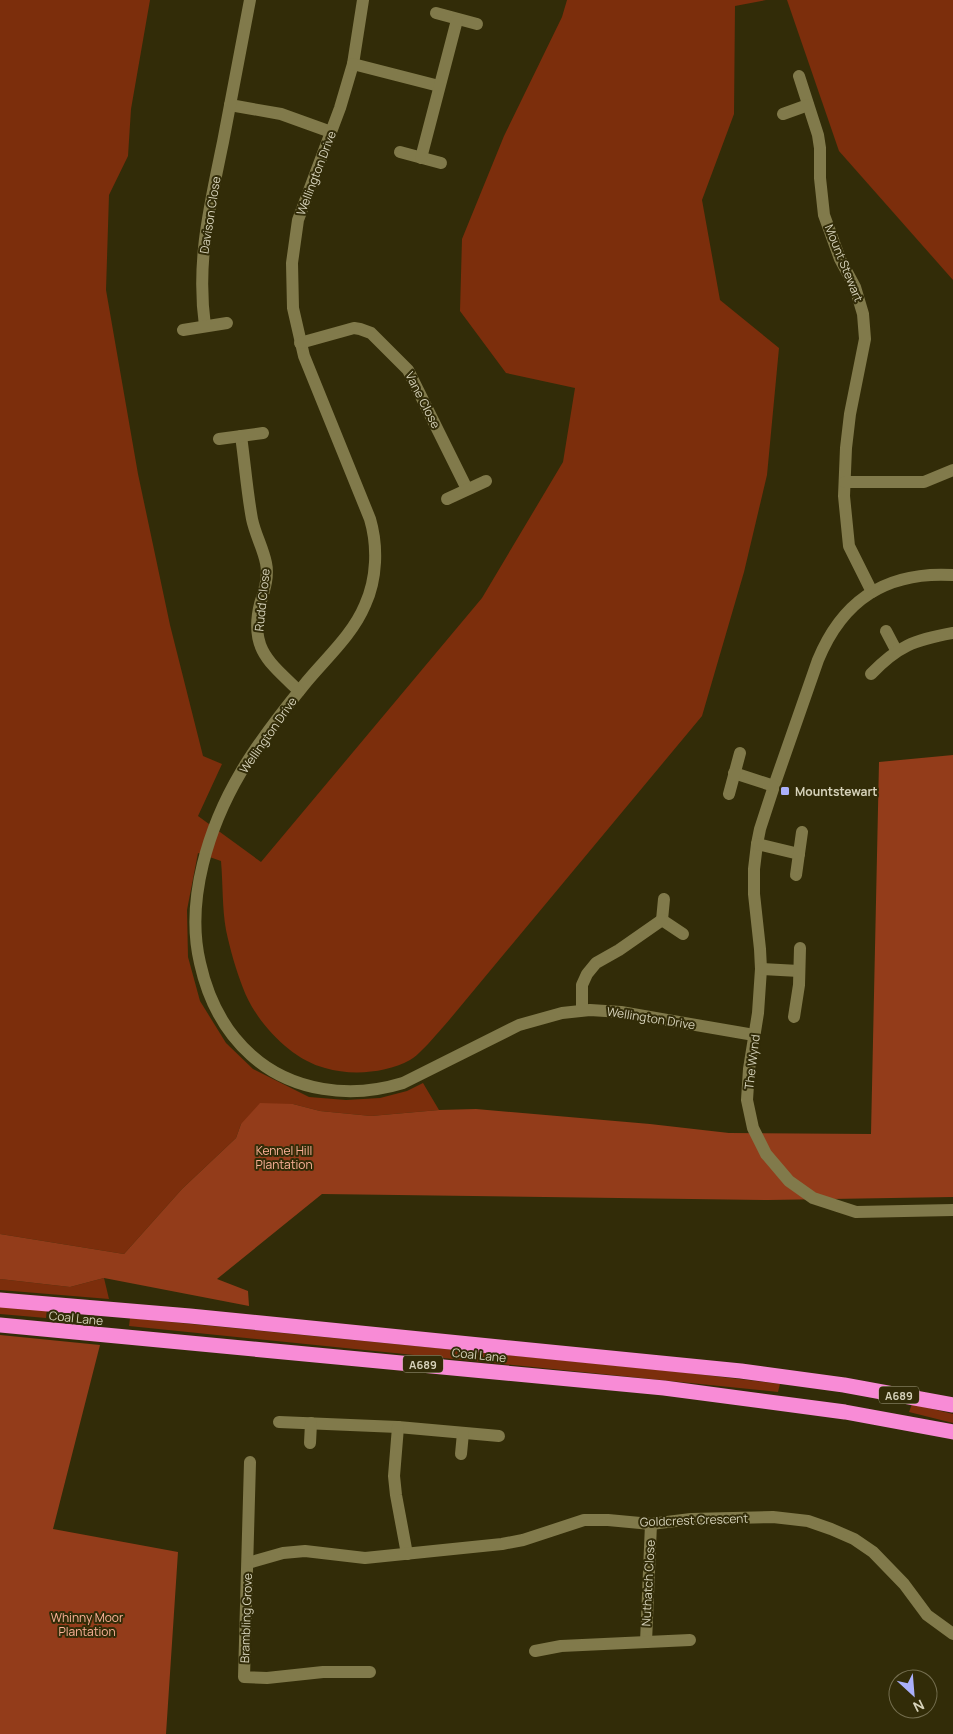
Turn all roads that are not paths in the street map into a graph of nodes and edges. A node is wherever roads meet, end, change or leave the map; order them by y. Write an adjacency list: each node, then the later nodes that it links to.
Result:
1 (250, 0): 9 (street, Davison Close)
2 (363, 0): 6 (street, Wellington Drive)
3 (436, 14): 4 (street)
4 (457, 20): 5 (street); 8 (street)
5 (477, 24)
6 (352, 64): 8 (street); 12 (street, Wellington Drive)
7 (799, 76): 10 (street, Mount Stewart)
8 (439, 86): 14 (street)
9 (230, 105): 12 (street); 17 (street, Davison Close)
10 (808, 105): 11 (street); 25 (street, Mount Stewart)
11 (783, 114)
12 (331, 132): 19 (street, Wellington Drive)
13 (400, 152): 14 (street)
14 (421, 158): 15 (street)
15 (441, 164)
16 (227, 323): 17 (street)
17 (205, 326): 18 (street)
18 (183, 330)
19 (300, 344): 26 (street, Vane Close); 34 (street, Wellington Drive)
20 (262, 433): 21 (street)
21 (241, 436): 22 (street); 34 (street, Rudd Close)
22 (218, 440)
23 (953, 470): 25 (street)
24 (486, 481): 26 (street)
25 (846, 482): 29 (street, Mount Stewart)
26 (467, 489): 27 (street)
27 (447, 499)
28 (953, 575): 29 (street, The Wynd)
29 (872, 592): 37 (street, The Wynd)
30 (886, 631): 32 (street)
31 (953, 633): 32 (street)
32 (896, 650): 33 (street)
33 (871, 674)
34 (299, 691): 49 (street, Wellington Drive)
35 (740, 753): 36 (street)
36 (734, 773): 37 (street); 38 (street)
37 (774, 786): 40 (street, The Wynd)
38 (729, 794)
39 (802, 832): 41 (street)
40 (757, 844): 41 (street); 47 (street, The Wynd)
41 (799, 854): 42 (street)
42 (796, 875)
43 (664, 899): 44 (street)
44 (662, 920): 45 (street); 49 (street)
45 (683, 934)
46 (800, 948): 48 (street)
47 (760, 969): 48 (street); 51 (street, The Wynd)
48 (799, 971): 50 (street)
49 (582, 1010): 51 (street, Wellington Drive)
50 (794, 1016)
51 (754, 1036): 52 (street, The Wynd)
52 (953, 1210)
53 (0, 1300): 55 (highway, Coal Lane / A689)
54 (0, 1326): 59 (highway, Coal Lane / A689)
55 (953, 1405)
56 (278, 1422): 57 (street)
57 (311, 1423): 58 (street); 62 (street)
58 (398, 1427): 60 (street); 66 (street)
59 (953, 1432)
60 (463, 1433): 61 (street); 63 (street)
61 (499, 1436)
62 (310, 1444)
63 (460, 1454)
64 (250, 1462): 67 (street, Brambling Grove)
65 (651, 1524): 66 (street, Goldcrest Crescent); 68 (street, Goldcrest Crescent); 70 (street, Nuthatch Close)
66 (407, 1554): 67 (street, Goldcrest Crescent)
67 (248, 1563): 72 (street, Brambling Grove)
68 (953, 1634)
69 (690, 1640): 70 (street)
70 (646, 1642): 71 (street)
71 (535, 1652)
72 (370, 1672)

